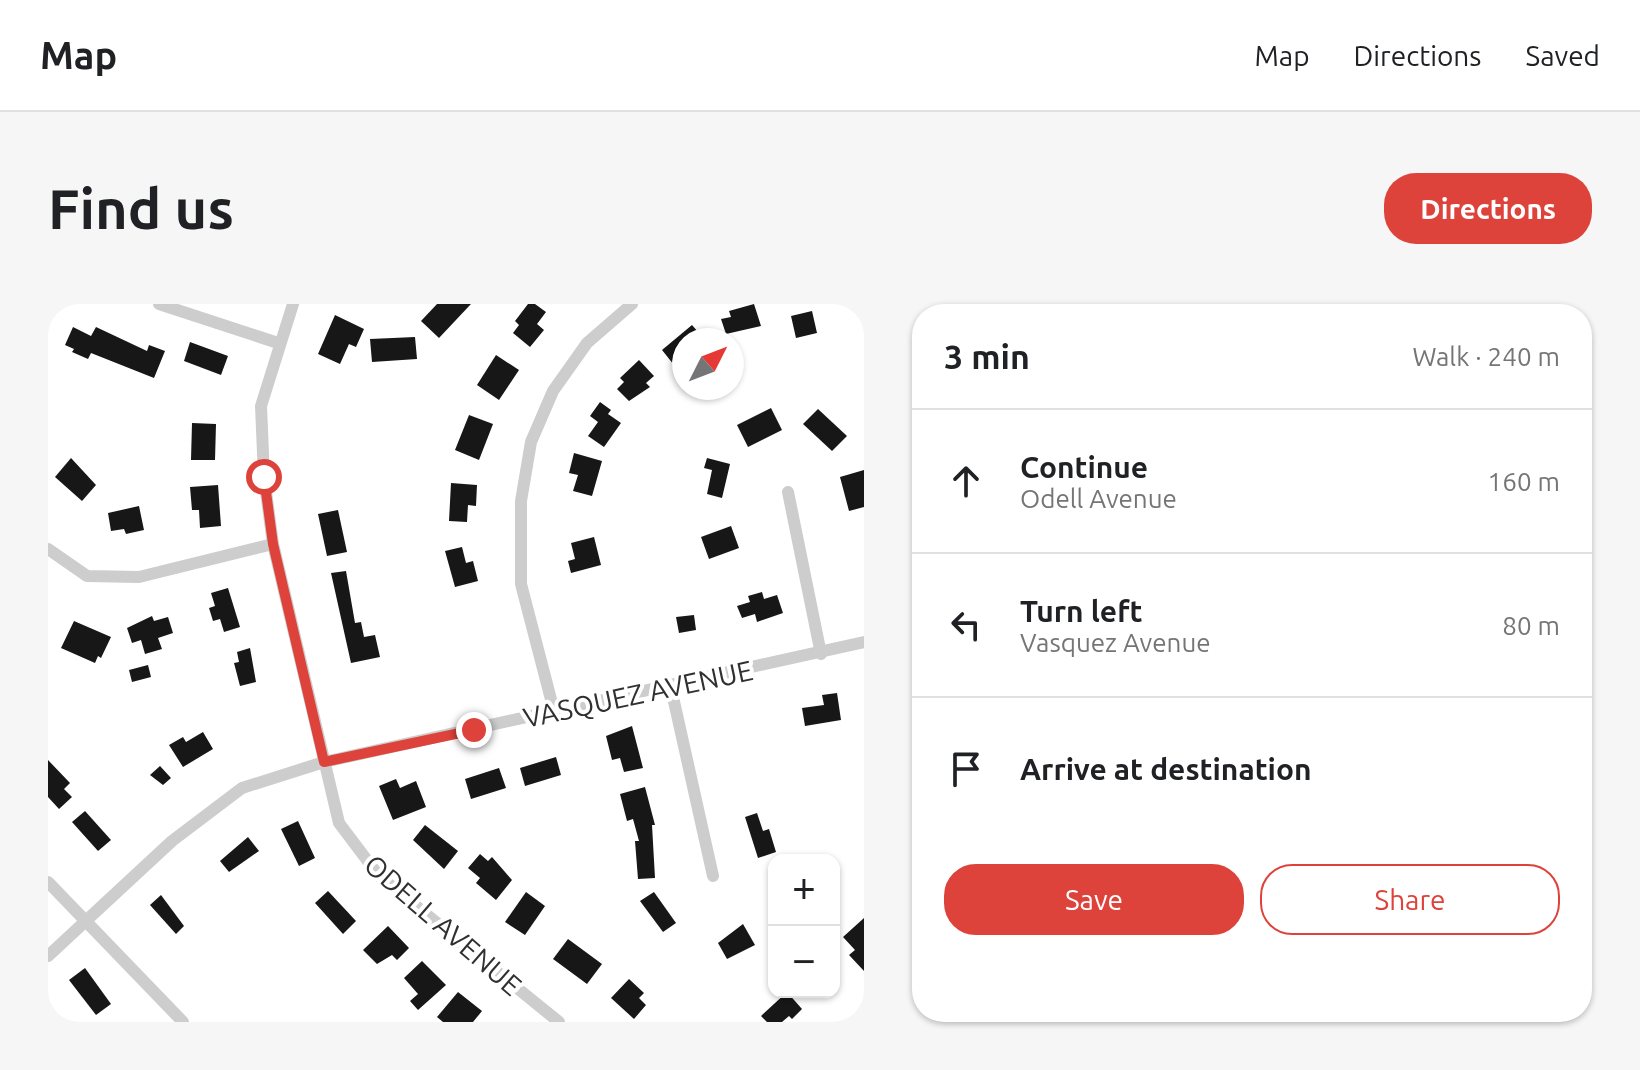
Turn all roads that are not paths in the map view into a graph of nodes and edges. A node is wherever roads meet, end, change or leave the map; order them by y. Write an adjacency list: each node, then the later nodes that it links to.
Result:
1 (159, 304): 4 (street)
2 (293, 304): 4 (street, ODELL AVENUE)
3 (632, 304): 11 (street)
4 (278, 343): 6 (street, ODELL AVENUE)
5 (788, 492): 9 (street)
6 (273, 544): 7 (street); 12 (street, ODELL AVENUE)
7 (48, 549)
8 (864, 642): 9 (street, VASQUEZ AVENUE)
9 (821, 654): 10 (street, VASQUEZ AVENUE)
10 (671, 688): 11 (street, VASQUEZ AVENUE); 13 (street)
11 (554, 711): 12 (street, VASQUEZ AVENUE)
12 (324, 762): 15 (street, VASQUEZ AVENUE); 18 (street, ODELL AVENUE)
13 (713, 876)
14 (48, 882): 15 (street)
15 (86, 922): 16 (street, VASQUEZ AVENUE); 17 (street)
16 (48, 956)
17 (183, 1022)
18 (559, 1022)

